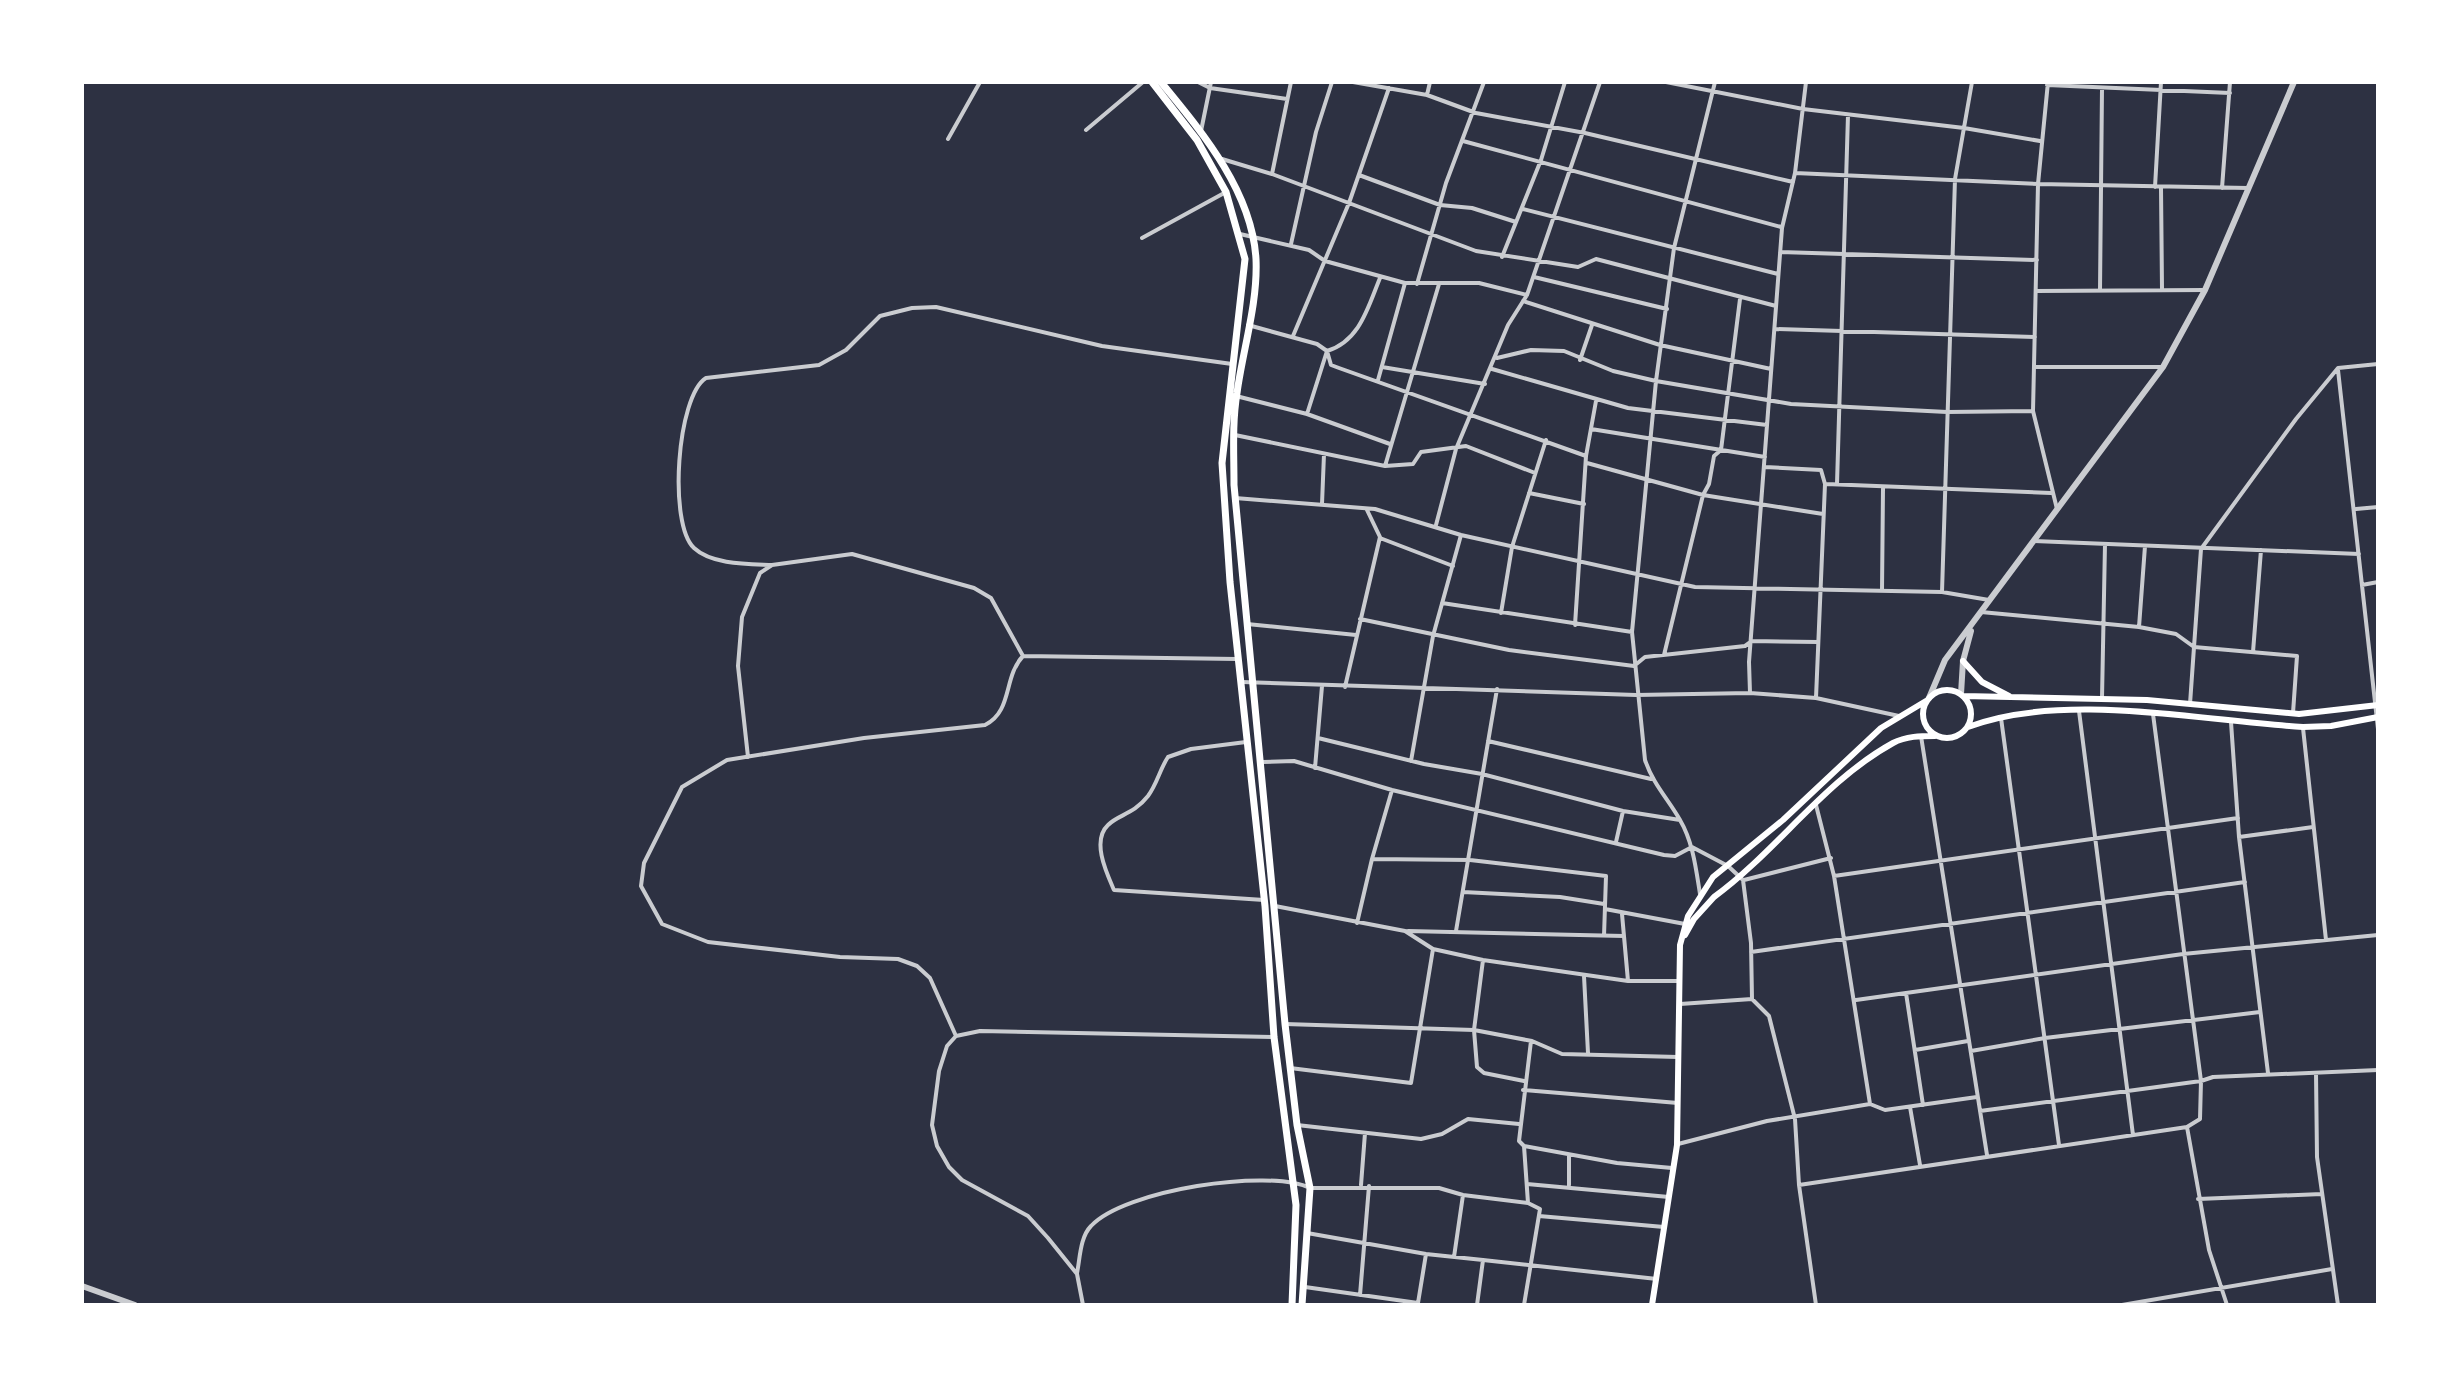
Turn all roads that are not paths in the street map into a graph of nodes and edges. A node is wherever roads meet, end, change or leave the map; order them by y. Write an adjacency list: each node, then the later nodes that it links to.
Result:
1 (980, 82): 39 (street)
2 (1143, 82): 36 (street)
3 (1152, 82): 30 (main road)
4 (1162, 82): 30 (main road)
5 (1198, 82): 22 (street)
6 (1291, 82): 29 (street)
7 (1332, 82): 54 (street)
8 (1353, 82): 9 (street)
9 (1360, 82): 23 (street)
10 (1430, 82): 28 (street)
11 (1484, 82): 32 (street)
12 (1565, 82): 34 (street)
13 (1600, 82): 38 (street)
14 (1666, 82): 26 (street)
15 (1715, 82): 26 (street)
16 (1806, 82): 31 (street)
17 (1972, 82): 35 (street)
18 (2161, 82): 25 (street)
19 (2230, 82): 27 (street)
20 (2294, 82): 57 (street)
21 (2048, 84): 24 (street); 41 (street)
22 (1211, 85): 29 (street); 37 (street)
23 (1389, 88): 28 (street); 48 (street)
24 (2102, 88): 25 (street); 53 (street)
25 (2161, 90): 27 (street); 55 (street)
26 (1714, 91): 31 (street); 42 (street)
27 (2230, 93): 56 (street)
28 (1427, 95): 32 (street)
29 (1287, 99): 47 (street)
30 (1176, 106): 37 (main road); 58 (main road)
31 (1803, 109): 33 (street); 46 (street)
32 (1476, 113): 34 (street); 40 (street)
33 (1848, 115): 35 (street); 49 (street)
34 (1551, 127): 38 (street); 44 (street)
35 (1964, 128): 41 (street); 50 (street)
36 (1086, 130)
37 (1201, 132): 43 (main road)
38 (1585, 133): 42 (street); 45 (street)
39 (948, 139)
40 (1463, 141): 44 (street); 61 (street)
41 (2040, 141): 52 (street)
42 (1697, 157): 51 (street); 59 (street)
43 (1220, 159): 47 (street); 67 (main road)
44 (1541, 160): 45 (street); 62 (street)
45 (1572, 169): 59 (street); 63 (street)
46 (1795, 173): 49 (street); 51 (street)
47 (1272, 174): 54 (street)
48 (1359, 175): 60 (street); 61 (street)
49 (1848, 177): 50 (street); 73 (street)
50 (1955, 179): 52 (street); 74 (street)
51 (1793, 182): 65 (street)
52 (2038, 184): 53 (street); 77 (street)
53 (2099, 185): 55 (street); 87 (street)
54 (1302, 186): 60 (street); 70 (street)
55 (2158, 188): 56 (street); 86 (street)
56 (2222, 188): 57 (street)
57 (2250, 188): 88 (street)
58 (1226, 192): 66 (main road); 69 (street)
59 (1686, 200): 65 (street); 71 (street)
60 (1349, 203): 68 (street); 78 (street)
61 (1440, 205): 64 (street); 68 (street)
62 (1523, 209): 63 (street); 64 (street)
63 (1553, 218): 71 (street); 76 (street)
64 (1516, 222): 75 (street)
65 (1782, 228): 72 (street)
66 (1240, 234): 67 (street); 107 (main road)
67 (1251, 236): 70 (street); 95 (main road)
68 (1431, 236): 75 (street); 85 (street)
69 (1142, 238)
70 (1291, 244): 78 (street)
71 (1674, 248): 79 (street); 80 (street)
72 (1780, 252): 73 (street); 79 (street)
73 (1845, 256): 74 (street); 98 (street)
74 (1953, 257): 77 (street); 99 (street)
75 (1502, 258): 76 (street)
76 (1540, 259): 80 (street); 82 (street)
77 (2037, 260): 89 (street)
78 (1325, 261): 81 (street); 100 (street)
79 (1778, 274): 93 (street)
80 (1669, 276): 91 (street); 94 (street)
81 (1381, 277): 83 (street); 103 (street)
82 (1534, 277): 90 (street); 94 (street)
83 (1405, 283): 85 (street); 109 (street)
84 (1439, 283): 85 (street); 90 (street); 115 (street)
85 (1417, 285)
86 (2162, 289): 87 (street); 88 (street)
87 (2100, 290): 89 (street)
88 (2205, 290): 111 (street)
89 (2036, 291): 101 (street)
90 (1527, 295): 92 (street)
91 (1740, 299): 93 (street); 106 (street)
92 (1522, 301): 96 (street); 104 (street)
93 (1776, 306): 97 (street)
94 (1667, 309): 102 (street)
95 (1248, 325): 100 (street); 121 (main road)
96 (1592, 325): 102 (street); 105 (street)
97 (1775, 329): 98 (street); 114 (street)
98 (1843, 332): 99 (street); 124 (street)
99 (1951, 336): 101 (street); 127 (street)
100 (1292, 337): 103 (street)
101 (2035, 337): 110 (street)
102 (1660, 345): 106 (street); 117 (street)
103 (1327, 351): 116 (street); 128 (street)
104 (1497, 358): 105 (street); 113 (street)
105 (1580, 360): 117 (street)
106 (1734, 363): 114 (street); 120 (street)
107 (1232, 364): 174 (street); 203 (main road)
108 (2378, 364): 112 (street)
109 (1382, 367): 115 (street); 116 (street)
110 (2035, 367): 111 (street); 126 (street)
111 (2163, 367): 161 (street)
112 (2338, 368): 159 (street); 170 (street)
113 (1492, 369): 118 (street); 123 (street)
114 (1771, 369): 122 (street)
115 (1411, 370): 118 (street); 119 (street)
116 (1378, 380): 119 (street)
117 (1656, 381): 120 (street); 125 (street)
118 (1485, 384): 129 (street)
119 (1405, 392): 129 (street); 136 (street)
120 (1727, 392): 122 (street); 130 (street)
121 (1236, 396): 128 (street); 133 (main road)
122 (1769, 399): 124 (street); 131 (street)
123 (1596, 401): 125 (street); 132 (street)
124 (1840, 407): 127 (street); 148 (street)
125 (1653, 411): 130 (street); 135 (street)
126 (2033, 411): 127 (street); 152 (street)
127 (1947, 412): 150 (street)
128 (1307, 414): 136 (street)
129 (1473, 414): 134 (street); 137 (street)
130 (1725, 419): 131 (street); 138 (street)
131 (1767, 425): 141 (street)
132 (1591, 429): 135 (street); 140 (street)
133 (1233, 435): 139 (street); 154 (main road)
134 (1546, 440): 140 (street); 145 (street)
135 (1650, 440): 138 (street); 146 (street)
136 (1390, 444): 143 (street)
137 (1456, 449): 143 (street); 145 (street); 163 (street)
138 (1721, 450): 141 (street); 153 (street)
139 (1324, 453): 143 (street); 155 (street)
140 (1586, 456): 142 (street)
141 (1765, 457): 144 (street)
142 (1587, 463): 146 (street); 156 (street)
143 (1385, 466)
144 (1765, 467): 147 (street); 157 (street)
145 (1535, 473): 151 (street)
146 (1646, 478): 153 (street); 176 (street)
147 (1825, 484): 148 (street); 162 (street)
148 (1837, 484): 149 (street)
149 (1883, 488): 150 (street); 182 (street)
150 (1946, 490): 152 (street); 183 (street)
151 (1529, 493): 156 (street); 169 (street)
152 (2051, 493): 161 (street)
153 (1703, 495): 157 (street); 178 (street)
154 (1235, 498): 155 (street); 190 (main road)
155 (1322, 504): 160 (street)
156 (1584, 504): 173 (street)
157 (1761, 506): 162 (street); 181 (street)
158 (2378, 507): 159 (street)
159 (2356, 509): 172 (street)
160 (1367, 510): 163 (street); 165 (street)
161 (2058, 511): 166 (street)
162 (1823, 514): 180 (street)
163 (1436, 525): 164 (street)
164 (1461, 535): 169 (street); 175 (street)
165 (1380, 537): 175 (street); 188 (street)
166 (2034, 541): 167 (street); 184 (street)
167 (2105, 544): 168 (street); 189 (street)
168 (2145, 546): 170 (street); 193 (street)
169 (1512, 547): 173 (street); 187 (street)
170 (2201, 549): 171 (street); 199 (street)
171 (2261, 550): 172 (street); 200 (street)
172 (2359, 554): 179 (street)
173 (1578, 562): 176 (street); 191 (street)
174 (772, 565): 202 (street); 236 (street)
175 (1453, 566): 185 (street)
176 (1637, 576): 178 (street); 194 (street)
177 (2378, 582): 179 (street)
178 (1679, 583): 181 (street); 201 (street)
179 (2362, 585): 220 (street)
180 (1820, 590): 181 (street); 182 (street); 198 (street)
181 (1754, 591): 197 (street)
182 (1882, 591): 183 (street)
183 (1942, 592): 184 (street)
184 (1989, 600): 186 (street)
185 (1442, 603): 187 (street); 196 (street)
186 (1981, 612): 189 (street); 192 (street)
187 (1501, 613): 191 (street)
188 (1360, 619): 195 (street); 196 (street)
189 (2101, 623): 193 (street); 217 (street)
190 (1247, 624): 195 (street); 207 (main road)
191 (1575, 625): 194 (street)
192 (1973, 625): 204 (street); 218 (street)
193 (2139, 627): 199 (street)
194 (1632, 632): 205 (street)
195 (1357, 635): 210 (street)
196 (1433, 636): 205 (street); 209 (street)
197 (1752, 641): 198 (street); 201 (street); 212 (street)
198 (1818, 642): 215 (street)
199 (2194, 647): 200 (street); 219 (street)
200 (2253, 652): 222 (street)
201 (1664, 655): 205 (street)
202 (1023, 656): 203 (street); 236 (street)
203 (1240, 659): 206 (main road)
204 (1963, 661): 214 (street); 216 (main road)
205 (1634, 666): 213 (street)
206 (1242, 682): 207 (street); 234 (main road)
207 (1254, 682): 208 (street); 238 (main road)
208 (1322, 686): 210 (street); 233 (street)
209 (1422, 686): 210 (street); 211 (street); 237 (street)
210 (1345, 687)
211 (1497, 689): 213 (street); 235 (street)
212 (1750, 693): 213 (street); 215 (street)
213 (1636, 695): 241 (street)
214 (1962, 695): 216 (main road); 218 (main road); 228 (main road)
215 (1816, 698): 224 (street)
216 (2012, 698): 217 (main road)
217 (2102, 698): 219 (main road)
218 (1928, 700): 224 (main road); 232 (main road)
219 (2190, 704): 222 (main road)
220 (2376, 705): 222 (main road); 226 (street)
221 (2079, 711): 223 (main road); 225 (main road); 250 (street)
222 (2293, 713)
223 (2153, 714): 227 (main road); 248 (street)
224 (1899, 716): 259 (main road)
225 (2001, 716): 228 (main road); 254 (street)
226 (2377, 718): 229 (main road); 230 (street)
227 (2231, 722): 229 (main road); 246 (street)
228 (1968, 727): 232 (main road)
229 (2303, 727): 249 (street)
230 (2378, 729)
231 (1921, 736): 232 (main road); 243 (main road); 258 (street)
232 (1935, 736)
233 (1318, 738): 237 (street); 239 (street)
234 (1248, 741): 266 (main road); 266 (street)
235 (1488, 741): 240 (street); 241 (street)
236 (748, 757): 304 (street)
237 (1411, 761): 240 (street)
238 (1263, 762): 239 (street); 268 (main road)
239 (1315, 768): 242 (street)
240 (1482, 774): 244 (street); 245 (street)
241 (1651, 779): 247 (street)
242 (1392, 790): 244 (street); 256 (street)
243 (1816, 805): 255 (street); 261 (main road)
244 (1478, 808): 252 (street); 257 (street)
245 (1623, 811): 247 (street); 252 (street)
246 (2238, 818): 248 (street); 251 (street)
247 (1680, 820): 253 (street)
248 (2166, 827): 250 (street); 264 (street)
249 (2313, 827): 251 (street); 281 (street)
250 (2092, 837): 254 (street); 267 (street)
251 (2239, 837): 262 (street)
252 (1616, 842): 253 (street)
253 (1692, 847): 259 (street); 265 (street)
254 (2017, 848): 258 (street); 270 (street)
255 (1831, 858): 260 (street); 261 (street)
256 (1372, 859): 257 (street); 273 (street)
257 (1470, 860): 263 (street); 269 (street)
258 (1941, 860): 260 (street); 272 (street)
259 (1728, 866): 261 (street); 265 (main road)
260 (1834, 876): 280 (street)
261 (1741, 878): 282 (main road); 285 (street)
262 (2245, 882): 264 (street); 283 (street)
263 (1462, 892): 269 (street); 276 (street)
264 (2175, 892): 267 (street); 286 (street)
265 (1700, 894): 274 (main road)
266 (1264, 900): 305 (main road)
267 (2102, 901): 270 (street); 288 (street)
268 (1275, 906): 273 (street); 300 (main road)
269 (1604, 906): 271 (street); 278 (street)
270 (2026, 912): 272 (street); 289 (street)
271 (1622, 914): 274 (street); 279 (street)
272 (1950, 922): 280 (street); 293 (street)
273 (1357, 923): 275 (street)
274 (1685, 924): 282 (main road)
275 (1405, 931): 276 (street); 284 (street)
276 (1456, 931): 278 (street)
277 (2378, 935): 281 (street)
278 (1604, 936): 279 (street)
279 (1624, 936): 291 (street)
280 (1845, 939): 285 (street); 296 (street)
281 (2326, 940): 283 (street)
282 (1680, 945): 292 (main road)
283 (2254, 948): 286 (street); 298 (street)
284 (1433, 949): 287 (street); 301 (street)
285 (1751, 952): 295 (street)
286 (2183, 954): 288 (street); 299 (street)
287 (1483, 960): 290 (street); 303 (street)
288 (2111, 964): 289 (street); 302 (street)
289 (2036, 975): 293 (street); 306 (street)
290 (1584, 976): 291 (street); 311 (street)
291 (1628, 981): 292 (street)
292 (1678, 981): 297 (main road)
293 (1960, 985): 294 (street); 308 (street)
294 (1906, 992): 296 (street); 309 (street)
295 (1752, 999): 297 (street); 328 (street)
296 (1856, 1000): 324 (street)
297 (1678, 1004): 312 (main road)
298 (2260, 1012): 299 (street); 316 (street)
299 (2192, 1020): 302 (street); 318 (street)
300 (1285, 1024): 301 (street); 313 (main road)
301 (1419, 1028): 303 (street); 313 (street)
302 (2120, 1029): 306 (street); 320 (street)
303 (1474, 1030): 307 (street); 317 (street)
304 (956, 1036): 305 (street); 362 (street)
305 (1274, 1037): 341 (main road)
306 (2045, 1038): 310 (street); 322 (street)
307 (1532, 1041): 311 (street); 317 (street)
308 (1968, 1041): 309 (street); 310 (street)
309 (1915, 1050): 325 (street)
310 (1971, 1051): 321 (street)
311 (1588, 1053): 312 (street)
312 (1678, 1057): 323 (main road)
313 (1290, 1068): 330 (main road)
314 (2378, 1070): 315 (street)
315 (2316, 1072): 316 (street); 348 (street)
316 (2268, 1073): 318 (street)
317 (1524, 1081): 319 (street)
318 (2201, 1081): 320 (street); 331 (street)
319 (1523, 1090): 323 (street); 329 (street)
320 (2128, 1090): 322 (street); 333 (street)
321 (1977, 1097): 325 (street); 327 (street)
322 (2054, 1101): 327 (street); 335 (street)
323 (1678, 1103): 334 (main road)
324 (1870, 1104): 326 (street); 328 (street)
325 (1923, 1105): 326 (street)
326 (1910, 1107): 339 (street)
327 (1980, 1111): 338 (street)
328 (1795, 1119): 334 (street); 345 (street)
329 (1519, 1124): 332 (street); 336 (street)
330 (1297, 1125): 332 (street); 347 (main road)
331 (2187, 1127): 333 (street); 351 (street)
332 (1365, 1133): 343 (street)
333 (2133, 1135): 335 (street)
334 (1677, 1145): 340 (main road)
335 (2059, 1145): 338 (street)
336 (1524, 1146): 337 (street); 342 (street)
337 (1569, 1155): 340 (street); 344 (street)
338 (1987, 1155): 339 (street)
339 (1920, 1165): 345 (street)
340 (1674, 1168): 350 (main road)
341 (1294, 1180): 347 (street); 362 (street); 371 (main road)
342 (1527, 1184): 344 (street); 352 (street)
343 (1361, 1185): 346 (street); 347 (street)
344 (1569, 1185): 350 (street)
345 (1799, 1185): 376 (street)
346 (1369, 1186): 349 (street); 356 (street)
347 (1310, 1188): 355 (main road)
348 (2322, 1194): 351 (street); 361 (street)
349 (1463, 1195): 352 (street); 358 (street)
350 (1671, 1197): 354 (main road)
351 (2198, 1199): 366 (street)
352 (1528, 1203): 353 (street)
353 (1539, 1216): 354 (street); 360 (street)
354 (1667, 1227): 363 (main road)
355 (1307, 1233): 356 (street); 365 (main road)
356 (1365, 1244): 357 (street); 367 (street)
357 (1426, 1254): 358 (street); 368 (street)
358 (1454, 1257): 359 (street)
359 (1483, 1260): 360 (street); 373 (street)
360 (1530, 1266): 363 (street); 374 (street)
361 (2332, 1269): 366 (street); 379 (street)
362 (1077, 1274): 370 (street)
363 (1657, 1279): 375 (main road)
364 (82, 1286): 369 (street)
365 (1305, 1287): 367 (street); 372 (main road)
366 (2219, 1287): 377 (street); 378 (street)
367 (1360, 1296): 368 (street)
368 (1418, 1304)
369 (135, 1305)
370 (1083, 1305)
371 (1292, 1305)
372 (1302, 1305)
373 (1477, 1305)
374 (1524, 1305)
375 (1652, 1305)
376 (1816, 1305)
377 (2122, 1305)
378 (2227, 1305)
379 (2338, 1305)

